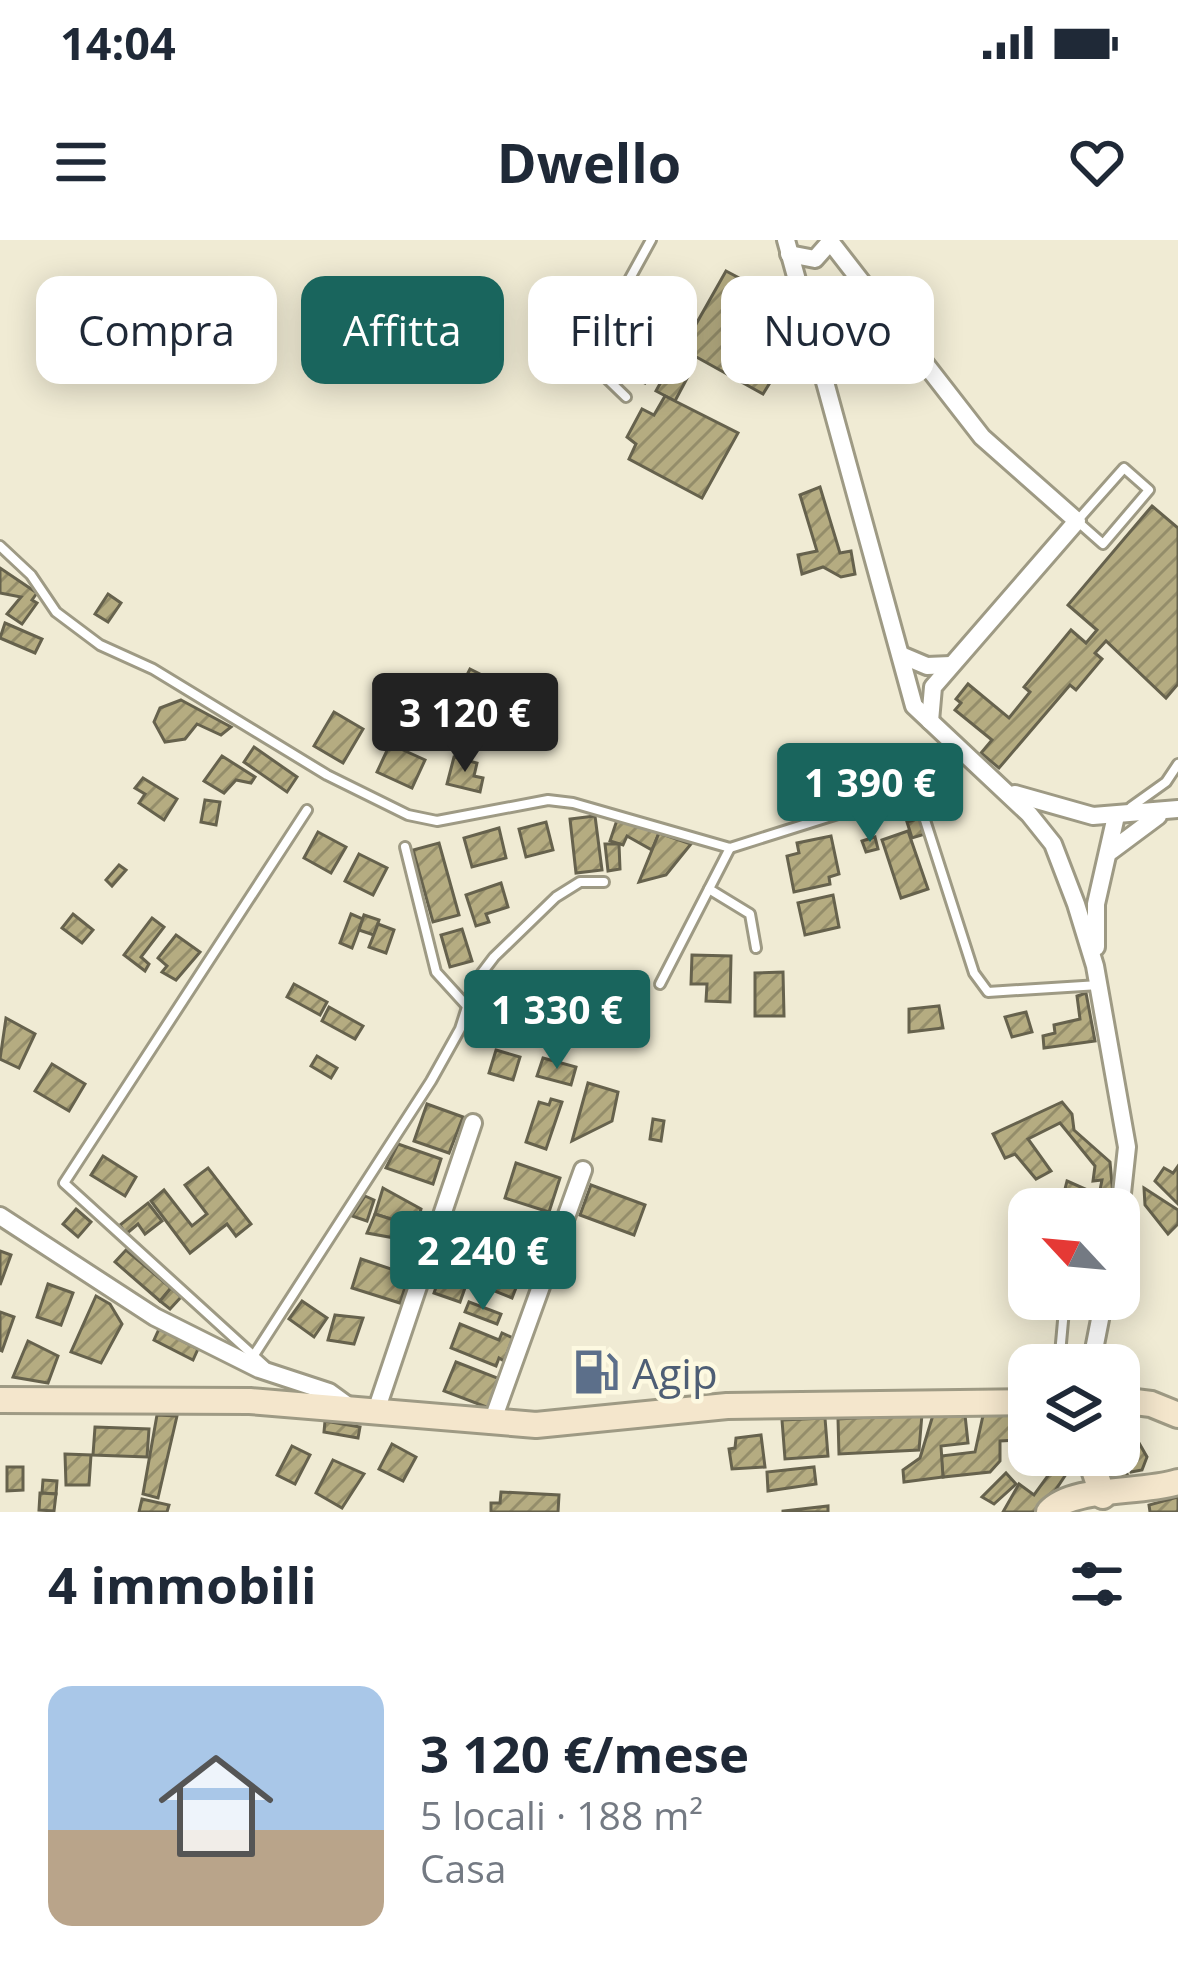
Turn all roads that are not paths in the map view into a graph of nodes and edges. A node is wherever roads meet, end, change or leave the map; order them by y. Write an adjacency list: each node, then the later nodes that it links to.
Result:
1 (651, 240): 5 (lane)
2 (774, 240): 4 (lane)
3 (830, 241): 4 (street); 6 (street)
4 (788, 247): 8 (street)
5 (626, 397)
6 (1077, 521): 6 (lane); 9 (street)
7 (0, 546): 19 (lane)
8 (901, 655): 9 (street); 10 (street)
9 (951, 665): 10 (street)
10 (930, 721): 12 (street)
11 (1178, 764): 16 (lane)
12 (1008, 789): 15 (street); 17 (street)
13 (307, 810): 33 (lane)
14 (1171, 811): 16 (street); 20 (street)
15 (1069, 813): 16 (street); 17 (street)
16 (1116, 816): 20 (street)
17 (1053, 844): 23 (street)
18 (405, 848): 28 (lane)
19 (730, 848): 22 (lane); 26 (lane)
20 (1110, 852): 24 (street)
21 (604, 882): 28 (lane)
22 (709, 889): 25 (lane); 27 (lane)
23 (1076, 904): 24 (street); 26 (street)
24 (1096, 904): 26 (street)
25 (756, 947)
26 (1097, 975): 31 (street)
27 (660, 984)
28 (466, 1005): 33 (lane)
29 (473, 1123): 38 (street)
30 (583, 1170): 40 (street)
31 (1123, 1188)
32 (0, 1216): 34 (street)
33 (254, 1355): 34 (lane)
34 (272, 1373): 38 (street)
35 (0, 1400): 38 (main road)
36 (1008, 1402): 40 (main road)
37 (1140, 1403): 39 (main road)
38 (364, 1410): 40 (main road)
39 (1178, 1415)
40 (490, 1425)
41 (1083, 1476): 44 (street)
42 (1096, 1476): 45 (main road)
43 (1178, 1482): 45 (main road)
44 (1075, 1494): 45 (main road); 46 (main road)
45 (1103, 1496)
46 (1049, 1512)

